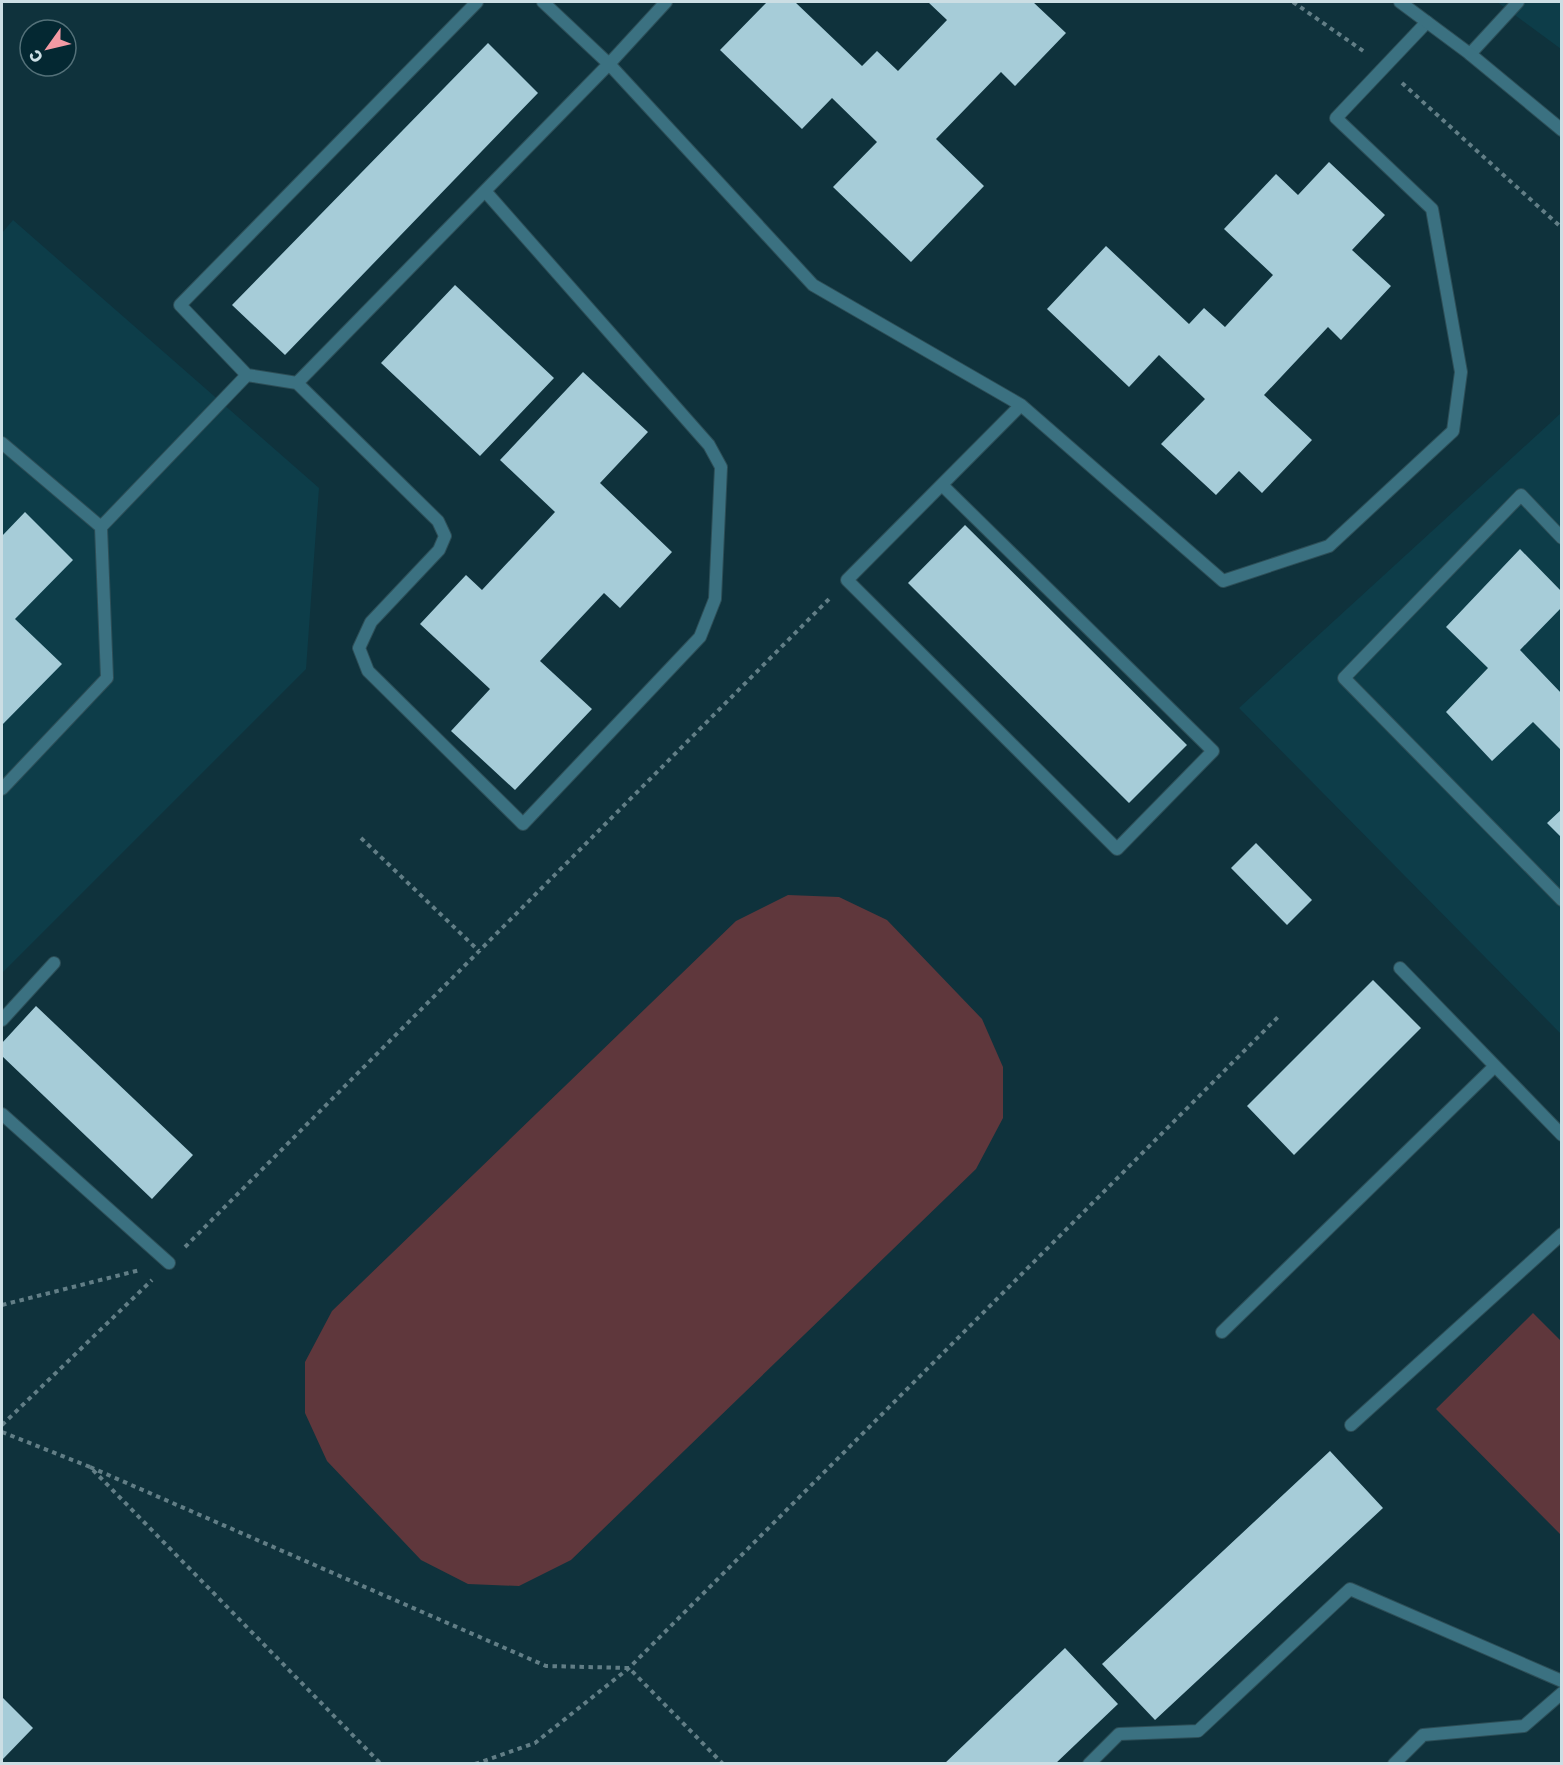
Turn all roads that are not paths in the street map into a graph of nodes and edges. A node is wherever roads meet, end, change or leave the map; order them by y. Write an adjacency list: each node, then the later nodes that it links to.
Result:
1 (477, 2): 11 (street)
2 (543, 2): 8 (street)
3 (666, 2): 8 (street)
4 (1400, 2): 6 (street)
5 (1518, 2): 7 (street)
6 (1427, 22): 7 (street); 13 (street)
7 (1470, 54): 9 (street)
8 (609, 64): 10 (street); 13 (street)
9 (1562, 130)
10 (485, 191): 12 (street); 12 (street)
11 (247, 375): 12 (street); 16 (street)
12 (297, 383)
13 (1021, 405): 15 (street)
14 (2, 444): 16 (street)
15 (942, 485): 15 (street)
16 (101, 527): 18 (street)
17 (1562, 538): 19 (street)
18 (2, 789)
19 (1562, 900)
20 (54, 963): 22 (street)
21 (1400, 968): 23 (street)
22 (2, 1020)
23 (1496, 1066): 25 (street); 28 (street)
24 (2, 1114): 27 (street)
25 (1562, 1135)
26 (1562, 1234): 29 (street)
27 (169, 1263)
28 (1222, 1332)
29 (1350, 1425)
30 (1562, 1681): 32 (street)
31 (1562, 1692): 33 (street)
32 (1089, 1764)
33 (1394, 1764)

